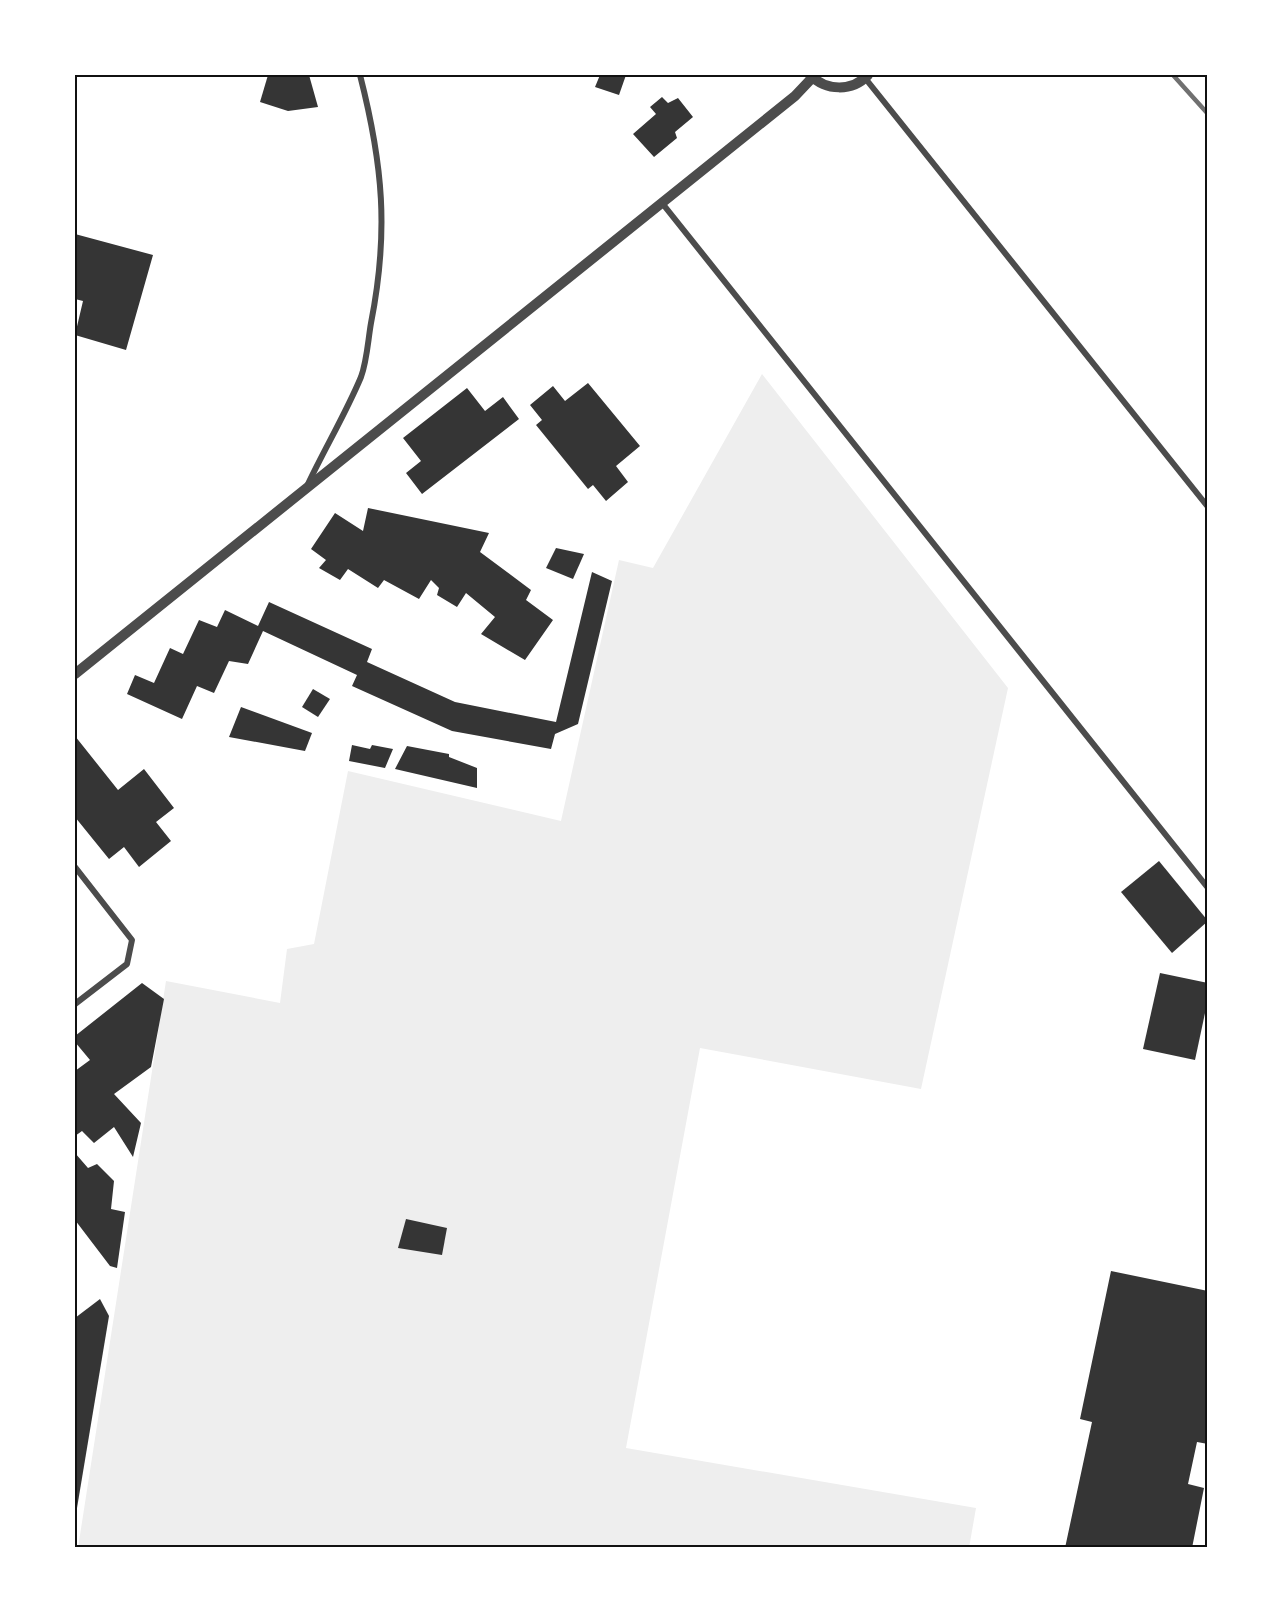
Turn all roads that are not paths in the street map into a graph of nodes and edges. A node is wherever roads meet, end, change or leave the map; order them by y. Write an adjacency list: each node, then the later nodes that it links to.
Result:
1 (360, 75): 5 (street)
2 (811, 76): 3 (street); 4 (street)
3 (866, 77): 6 (street)
4 (661, 202): 5 (street); 9 (street)
5 (306, 488): 7 (street)
6 (1208, 507)
7 (75, 674)
8 (75, 867): 10 (street)
9 (1208, 888)
10 (75, 1004)

